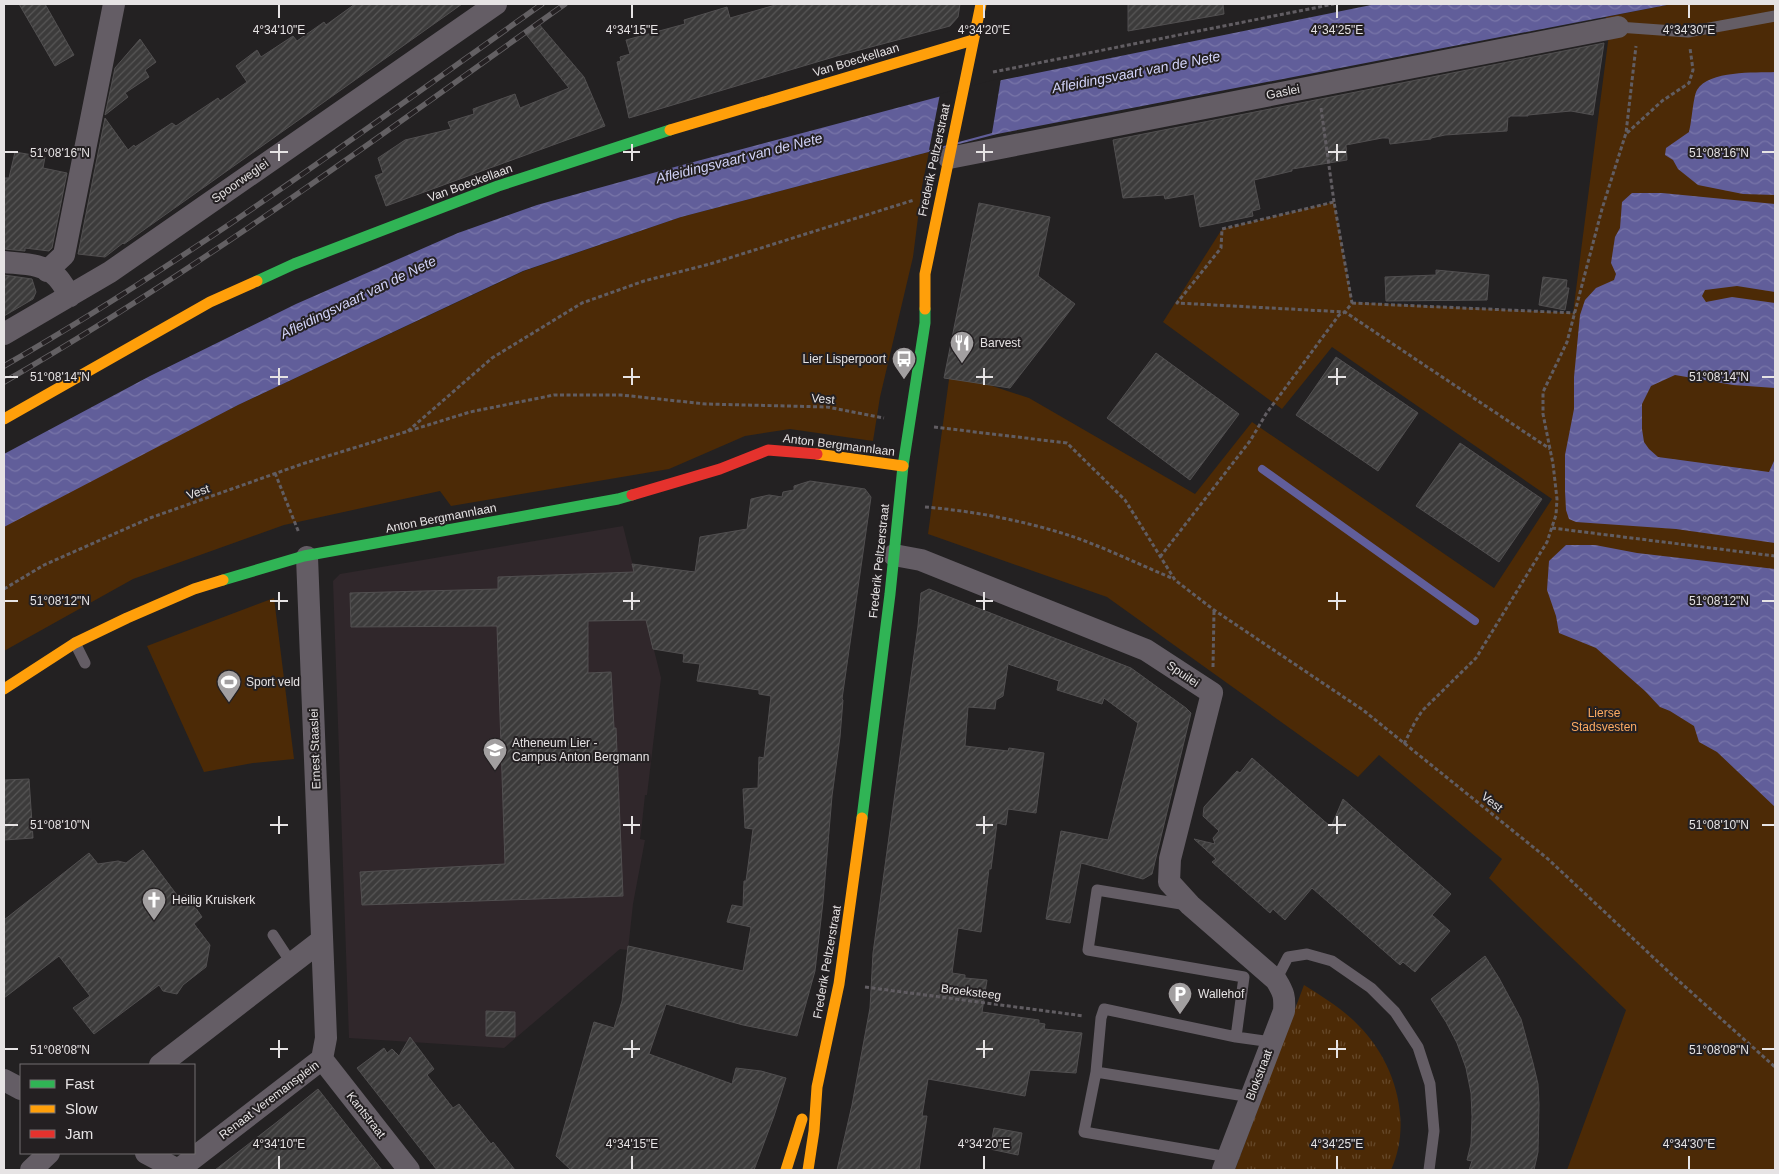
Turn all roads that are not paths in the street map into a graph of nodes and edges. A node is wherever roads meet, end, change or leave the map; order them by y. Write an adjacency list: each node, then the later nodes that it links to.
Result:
1 (114, 4): 9 (street)
2 (496, 4): 10 (street, Spoorweglei)
3 (981, 4): 6 (street, Frederik Peltzerstraat)
4 (1775, 16): 5 (lane)
5 (1628, 28): 7 (street, Gaslei)
6 (973, 40): 7 (street, Frederik Peltzerstraat); 12 (street, Van Boeckellaan)
7 (950, 153): 13 (street, Frederik Peltzerstraat)
8 (4, 262): 9 (street)
9 (47, 271): 10 (street)
10 (70, 296): 11 (street, Spoorweglei)
11 (4, 334)
12 (4, 419)
13 (903, 466): 14 (street, Frederik Peltzerstraat); 15 (street, Anton Bergmannlaan)
14 (894, 555): 19 (street, Spuilei); 30 (street, Frederik Peltzerstraat)
15 (308, 557): 16 (street, Anton Bergmannlaan); 21 (street, Ernest Staaslei)
16 (75, 644): 17 (lane); 18 (street, Anton Bergmannlaan)
17 (85, 663)
18 (4, 688)
19 (1190, 905): 23 (street, Spuilei); 24 (lane)
20 (274, 935): 22 (lane)
21 (322, 940): 22 (street); 26 (street, Renaat Veremansplein)
22 (292, 964): 27 (street)
23 (1276, 980): 25 (street, Blokstraat); 41 (lane)
24 (1236, 1037): 25 (lane); 28 (lane)
25 (1272, 1042): 32 (street, Blokstraat)
26 (322, 1060): 37 (street, Renaat Veremansplein); 38 (street, Kantstraat)
27 (161, 1064)
28 (1096, 1072): 32 (lane); 35 (lane)
29 (4, 1080): 31 (street)
30 (817, 1086): 39 (street, Frederik Peltzerstraat); 40 (street, Frederik Peltzerstraat)
31 (20, 1088)
32 (1250, 1097): 35 (street, Blokstraat)
33 (48, 1154): 36 (street)
34 (148, 1154): 37 (street, Renaat Veremansplein)
35 (1225, 1164)
36 (31, 1170)
37 (178, 1170)
38 (409, 1170)
39 (786, 1170)
40 (808, 1170)
41 (1428, 1170)

